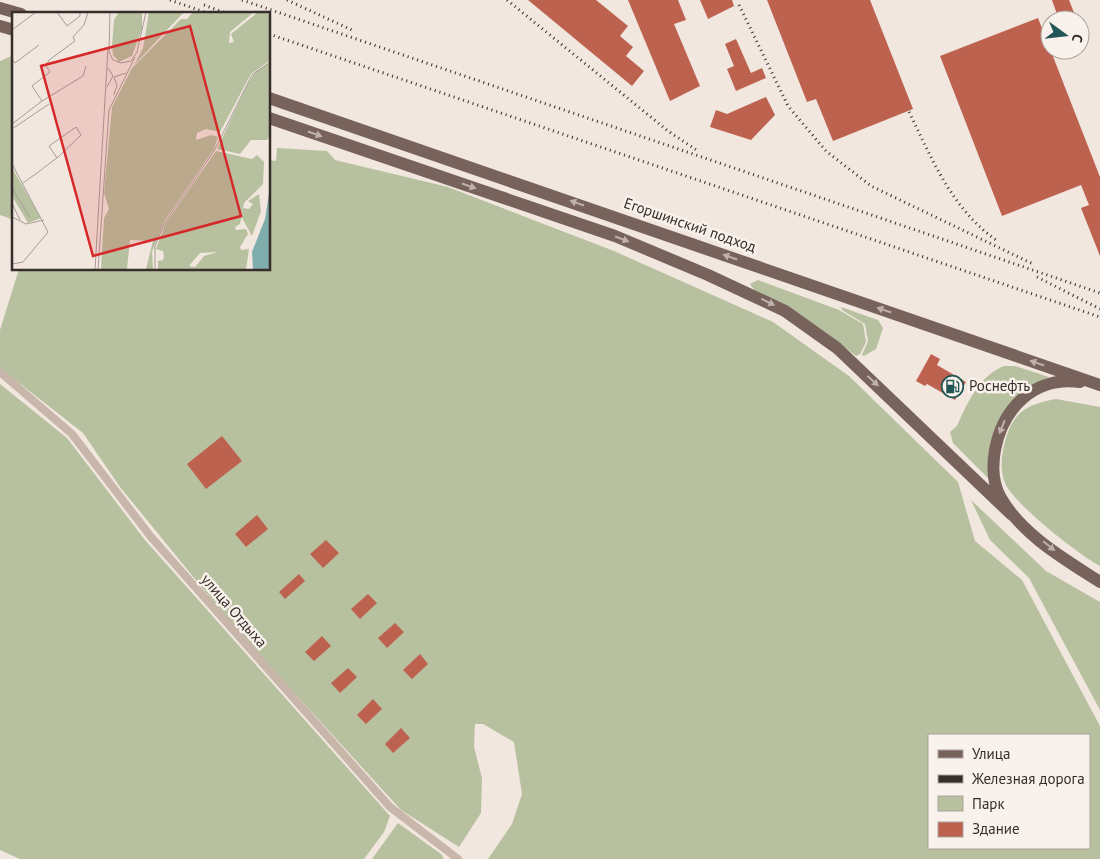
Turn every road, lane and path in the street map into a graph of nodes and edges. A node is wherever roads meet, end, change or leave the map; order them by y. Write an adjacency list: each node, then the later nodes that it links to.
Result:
1 (0, 8): 2 (main road)
2 (14, 12)
3 (270, 98): 6 (main road, Егоршинский подход, one-way to 3)
4 (270, 118): 7 (main road, one-way to 7)
5 (0, 372): 9 (street, улица Отдыха)
6 (1100, 385): 7 (main road, one-way to 7)
7 (1012, 515): 8 (main road, one-way to 8)
8 (1100, 582)
9 (458, 859)

